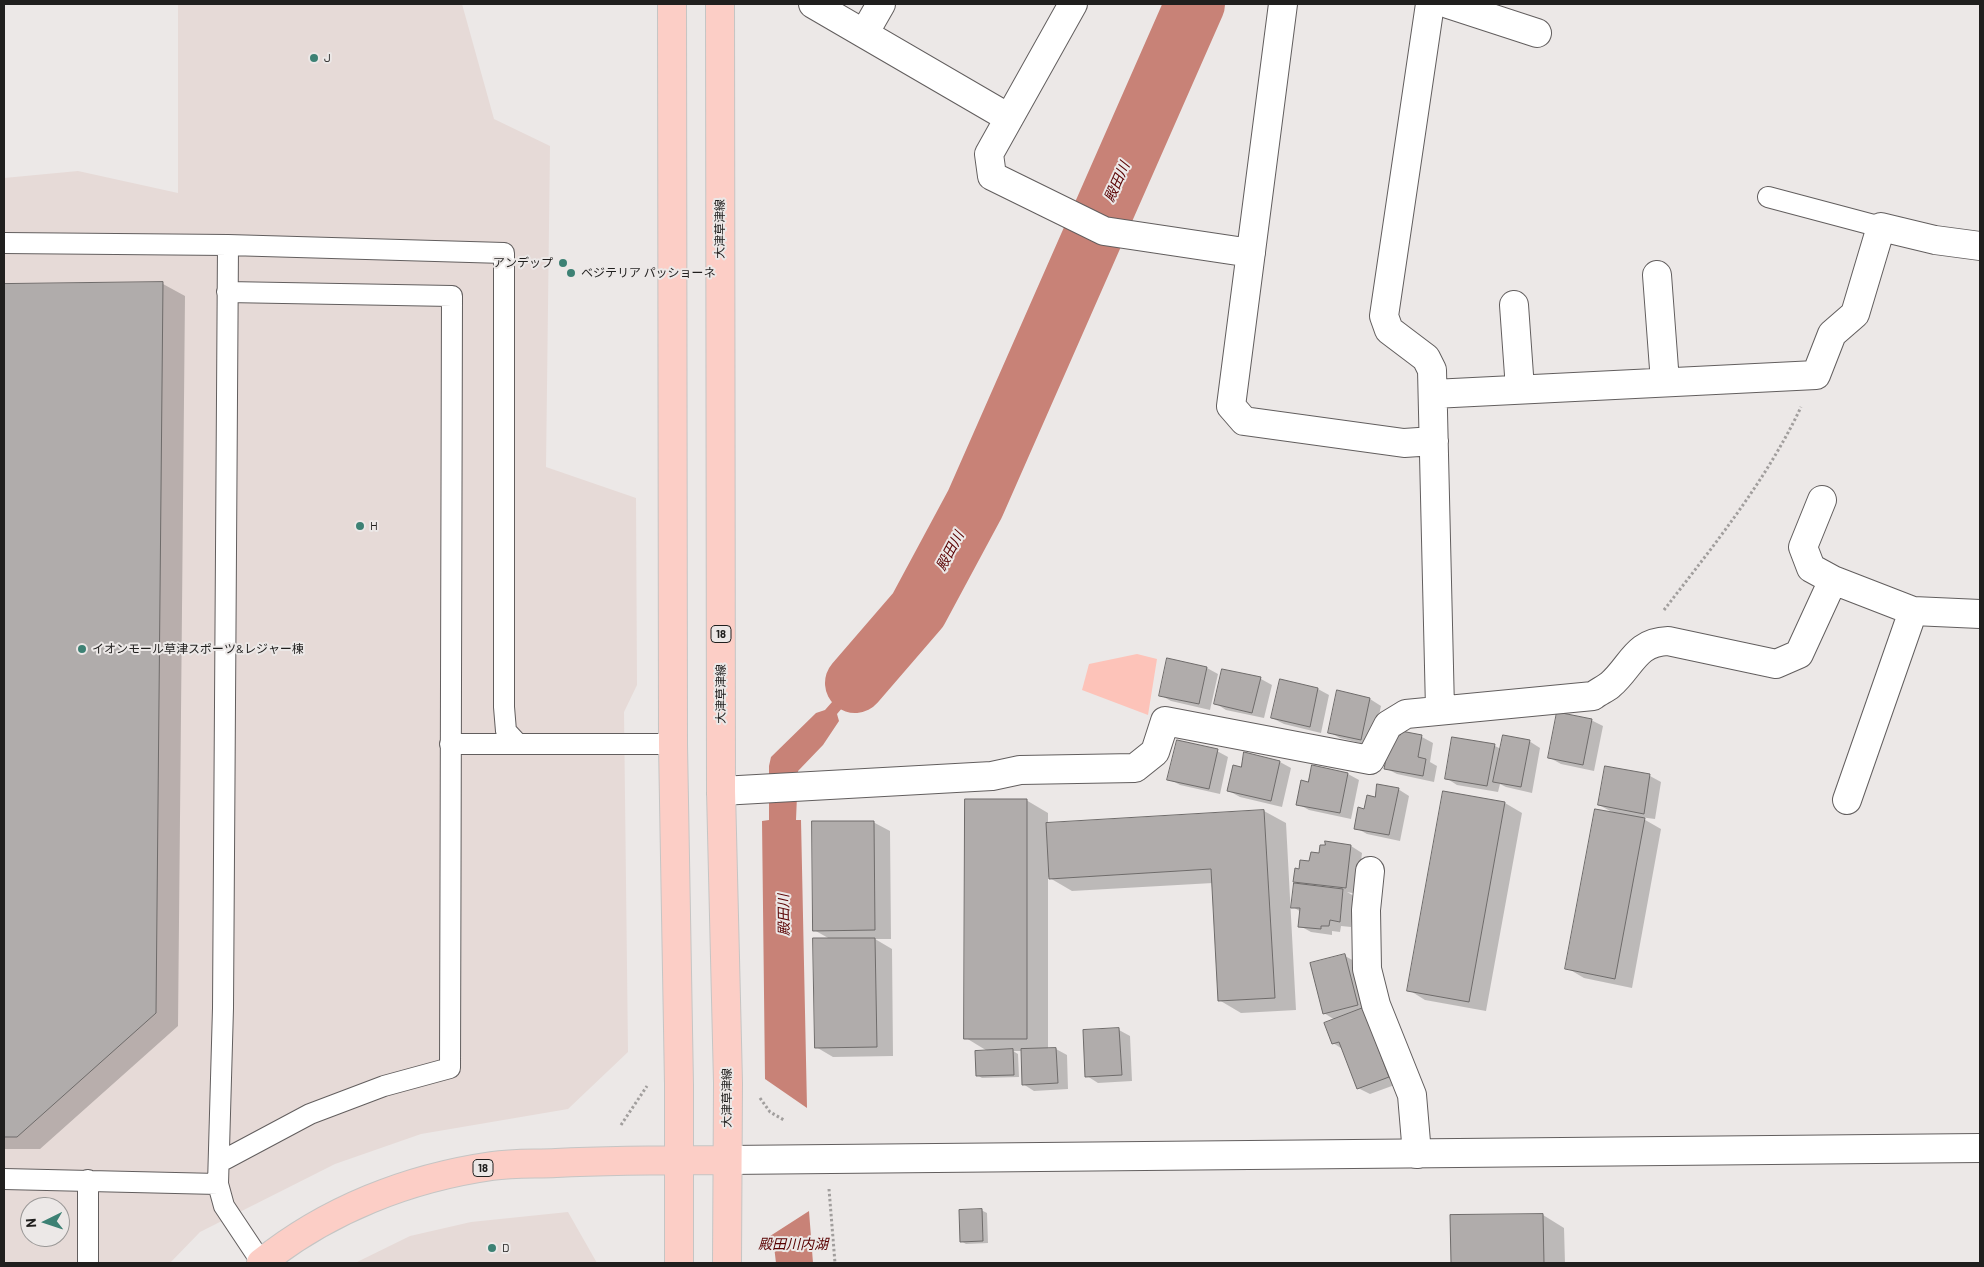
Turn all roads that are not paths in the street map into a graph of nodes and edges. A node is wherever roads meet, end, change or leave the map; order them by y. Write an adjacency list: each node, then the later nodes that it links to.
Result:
1 (672, 4): 32 (main road)
2 (720, 4): 33 (main road, 大津草津線 / 18)
3 (813, 4): 9 (street)
4 (881, 4): 9 (street)
5 (1073, 4): 11 (street)
6 (1283, 4): 17 (street)
7 (1430, 4): 23 (street)
8 (1448, 4): 10 (street)
9 (865, 32): 11 (street)
10 (1537, 33)
11 (1010, 118): 17 (street)
12 (1768, 197): 13 (lane)
13 (1880, 227): 16 (street); 21 (street)
14 (4, 244): 15 (lane)
15 (228, 245): 19 (lane); 31 (lane)
16 (1980, 246)
17 (1250, 252): 24 (street)
18 (1657, 275): 21 (street)
19 (228, 292): 30 (lane); 40 (lane)
20 (1514, 305): 22 (street)
21 (1665, 382): 22 (street)
22 (1520, 390): 23 (street)
23 (1433, 394): 24 (street)
24 (1434, 441): 29 (street)
25 (1822, 500): 26 (street)
26 (1833, 580): 27 (street); 29 (street)
27 (1914, 612): 28 (street); 34 (street)
28 (1980, 614)
29 (1440, 709): 33 (street)
30 (450, 744): 31 (lane); 40 (lane)
31 (518, 744): 32 (lane)
32 (674, 744): 38 (main road)
33 (721, 791): 39 (main road, 大津草津線 / 18)
34 (1847, 800)
35 (1370, 871): 37 (street)
36 (1980, 1148): 37 (street)
37 (1417, 1154): 39 (street)
38 (679, 1160): 39 (main road, 18); 45 (main road, 18); 46 (main road)
39 (727, 1160): 47 (main road, 大津草津線 / 18)
40 (220, 1162): 43 (lane)
41 (4, 1179): 42 (lane)
42 (88, 1180): 43 (lane); 44 (lane)
43 (218, 1184): 45 (lane)
44 (88, 1263)
45 (262, 1263)
46 (679, 1263)
47 (726, 1263)

